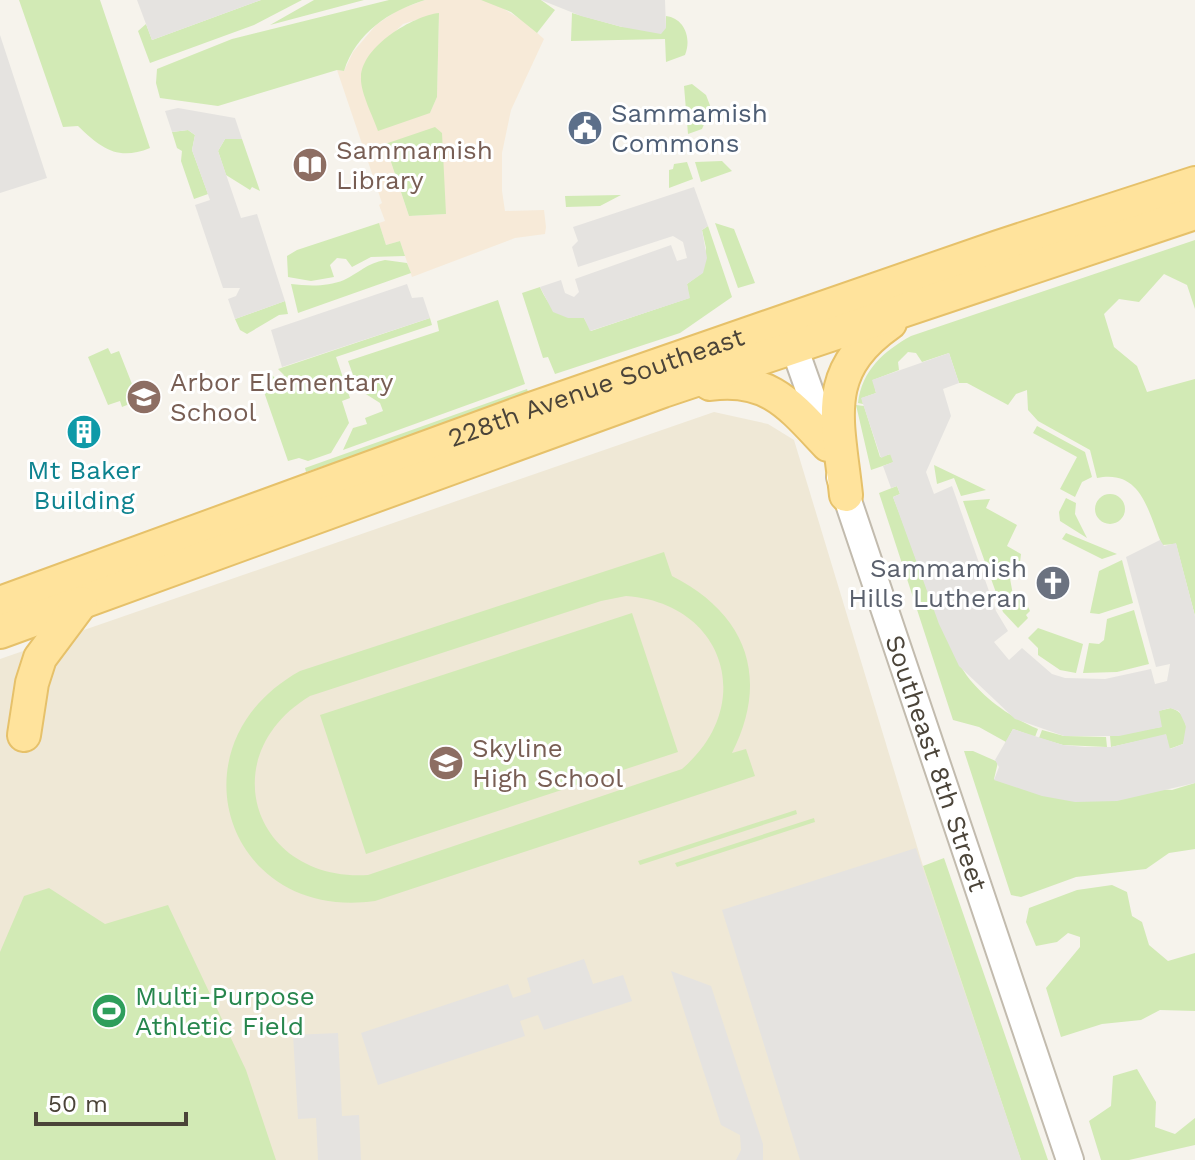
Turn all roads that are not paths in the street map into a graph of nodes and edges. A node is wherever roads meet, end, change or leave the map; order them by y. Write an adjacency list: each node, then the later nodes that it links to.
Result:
1 (1195, 183): 4 (main road, 228th Avenue Southeast)
2 (1195, 213): 3 (main road, 228th Avenue Southeast)
3 (915, 305): 4 (main road, 228th Avenue Southeast); 7 (main road)
4 (789, 334): 5 (main road, 228th Avenue Southeast); 6 (street, Southeast 8th Street); 8 (main road, 228th Avenue Southeast)
5 (663, 391): 6 (main road); 9 (main road, 228th Avenue Southeast)
6 (828, 445): 7 (street, Southeast 8th Street)
7 (846, 495): 12 (street, Southeast 8th Street)
8 (0, 603)
9 (81, 603): 10 (main road, 228th Avenue Southeast); 11 (main road)
10 (0, 632)
11 (0, 709)
12 (1070, 1160)

